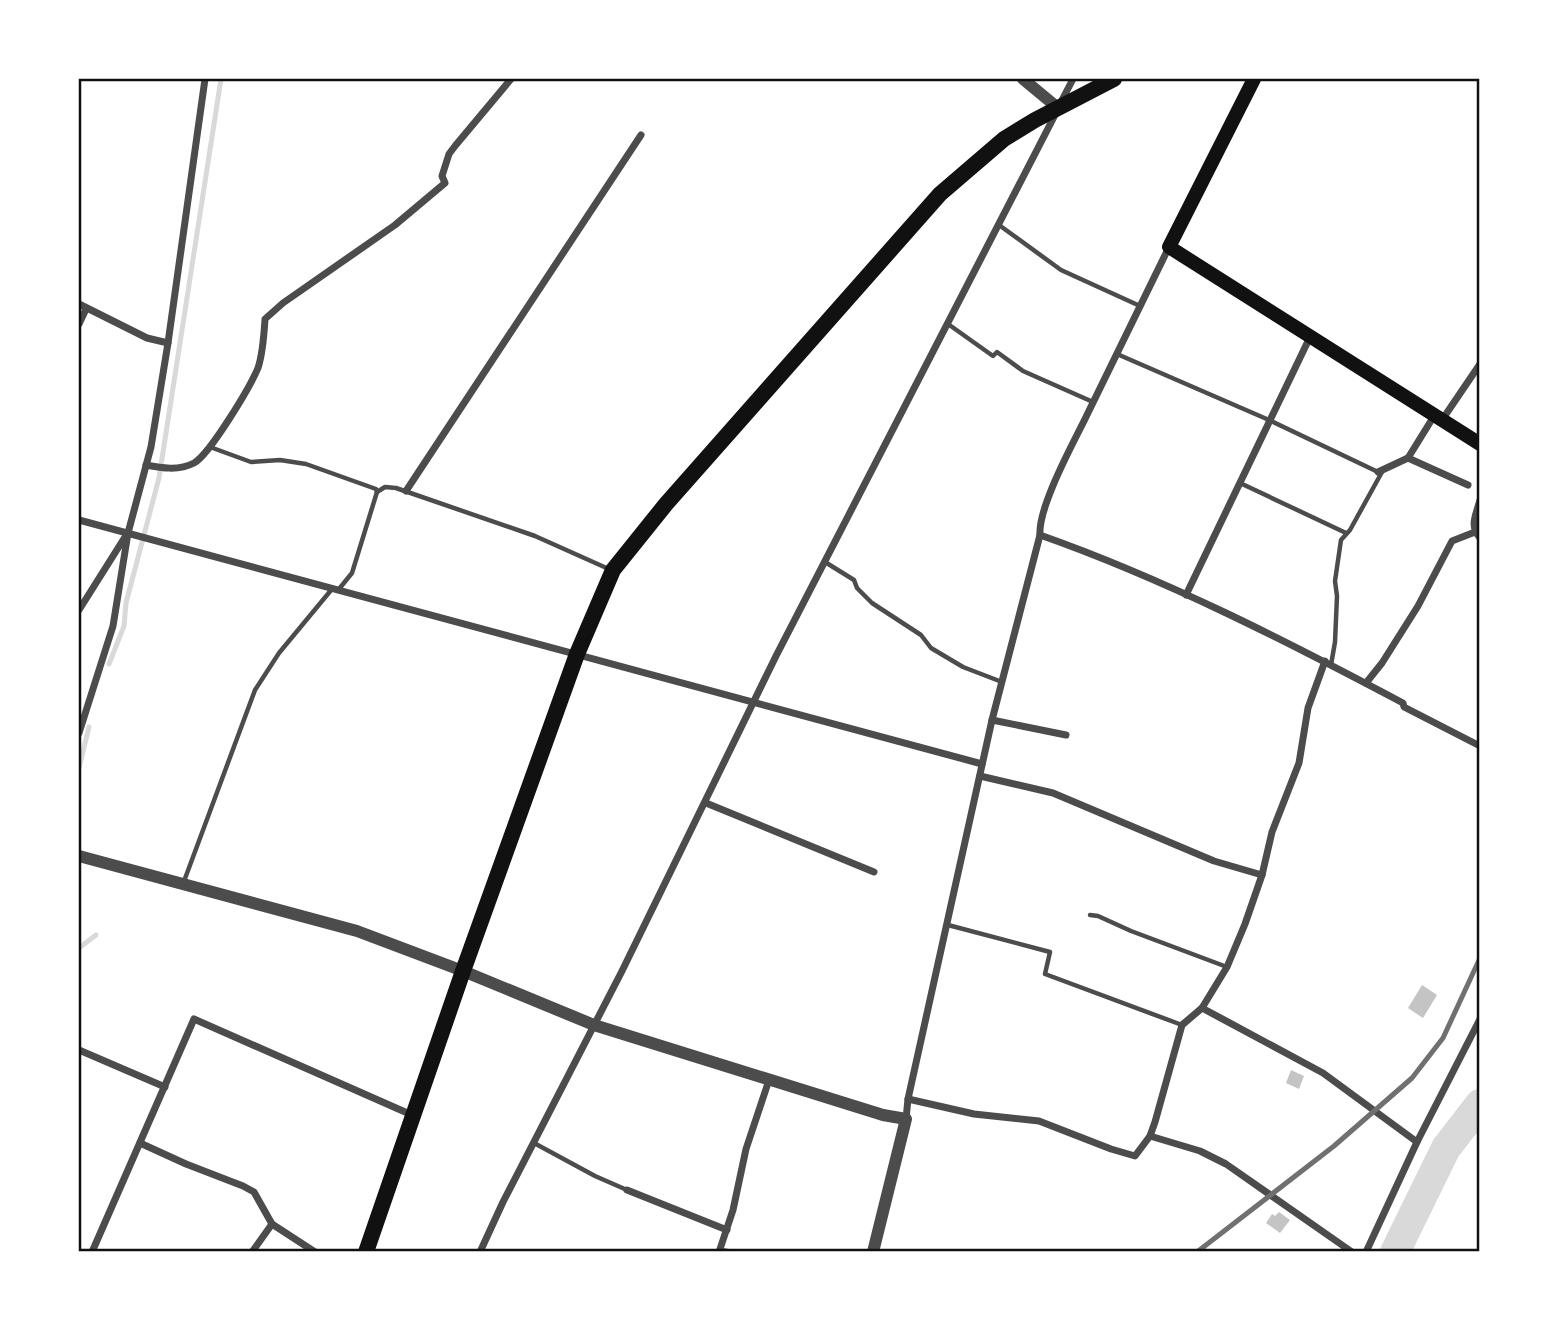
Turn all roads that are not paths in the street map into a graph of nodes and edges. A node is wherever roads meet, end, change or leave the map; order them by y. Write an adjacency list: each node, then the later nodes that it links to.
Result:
1 (205, 79): 16 (street)
2 (511, 79): 23 (street)
3 (1023, 79): 7 (street)
4 (1073, 79): 7 (street)
5 (1114, 79): 7 (highway)
6 (1254, 79): 10 (main road)
7 (1058, 108): 9 (street); 38 (highway)
8 (641, 135): 29 (street)
9 (999, 225): 11 (lane); 14 (street)
10 (1169, 247): 11 (street); 15 (main road)
11 (1140, 306): 17 (street)
12 (82, 307): 13 (street); 16 (street)
13 (79, 324)
14 (948, 324): 19 (lane); 37 (street)
15 (1311, 336): 20 (main road); 21 (street)
16 (168, 343): 25 (street)
17 (1117, 353): 19 (street); 21 (lane)
18 (1480, 363): 20 (street)
19 (1093, 402): 35 (street)
20 (1438, 418): 22 (main road); 24 (street)
21 (1269, 420): 26 (lane); 27 (street)
22 (1480, 444)
23 (210, 447): 25 (street); 30 (lane)
24 (1408, 458): 26 (street); 28 (street)
25 (149, 466): 33 (street)
26 (1380, 471): 34 (lane)
27 (1240, 482): 34 (lane); 40 (street)
28 (1468, 485)
29 (405, 491): 30 (lane); 38 (lane)
30 (377, 492): 39 (lane)
31 (1480, 500): 36 (street)
32 (79, 520): 33 (street)
33 (130, 533): 39 (street); 41 (street); 48 (street)
34 (1346, 533): 43 (lane)
35 (1040, 535): 40 (street); 44 (street)
36 (1477, 535): 45 (street)
37 (825, 562): 44 (lane); 46 (street)
38 (613, 570): 42 (highway)
39 (336, 588): 42 (street); 57 (lane)
40 (1186, 595): 43 (street)
41 (79, 610)
42 (577, 654): 46 (street); 61 (highway)
43 (1328, 663): 45 (street); 56 (street)
44 (1002, 681): 47 (street)
45 (1366, 683): 50 (street)
46 (755, 701): 51 (street); 53 (street)
47 (992, 720): 49 (street); 51 (street)
48 (79, 733)
49 (1066, 735)
50 (1480, 746)
51 (982, 764): 52 (street)
52 (980, 776): 56 (street); 59 (street)
53 (706, 803): 55 (street); 64 (street)
54 (79, 856): 57 (street)
55 (874, 873)
56 (1262, 875): 60 (street)
57 (183, 885): 61 (street)
58 (1090, 915): 60 (lane)
59 (948, 925): 65 (lane); 69 (street)
60 (1227, 967): 62 (street)
61 (463, 971): 64 (street); 70 (highway)
62 (1202, 1008): 65 (street); 74 (street)
63 (1480, 1019): 74 (street)
64 (594, 1025): 67 (street); 73 (street)
65 (1182, 1025): 72 (street)
66 (79, 1050): 68 (street)
67 (769, 1080): 71 (street); 78 (street)
68 (165, 1087): 70 (street); 75 (street)
69 (908, 1099): 71 (street); 72 (street)
70 (412, 1115): 83 (highway)
71 (906, 1119): 86 (street)
72 (1150, 1136): 87 (street)
73 (533, 1142): 76 (lane); 84 (street)
74 (1418, 1142): 88 (street)
75 (140, 1143): 77 (street); 80 (street)
76 (627, 1190): 78 (street)
77 (272, 1224): 81 (street); 82 (street)
78 (727, 1230): 79 (street)
79 (719, 1251): 85 (lane)
80 (92, 1252)
81 (252, 1252)
82 (315, 1252)
83 (366, 1252)
84 (480, 1252)
85 (734, 1252)
86 (873, 1252)
87 (1352, 1252)
88 (1366, 1252)

